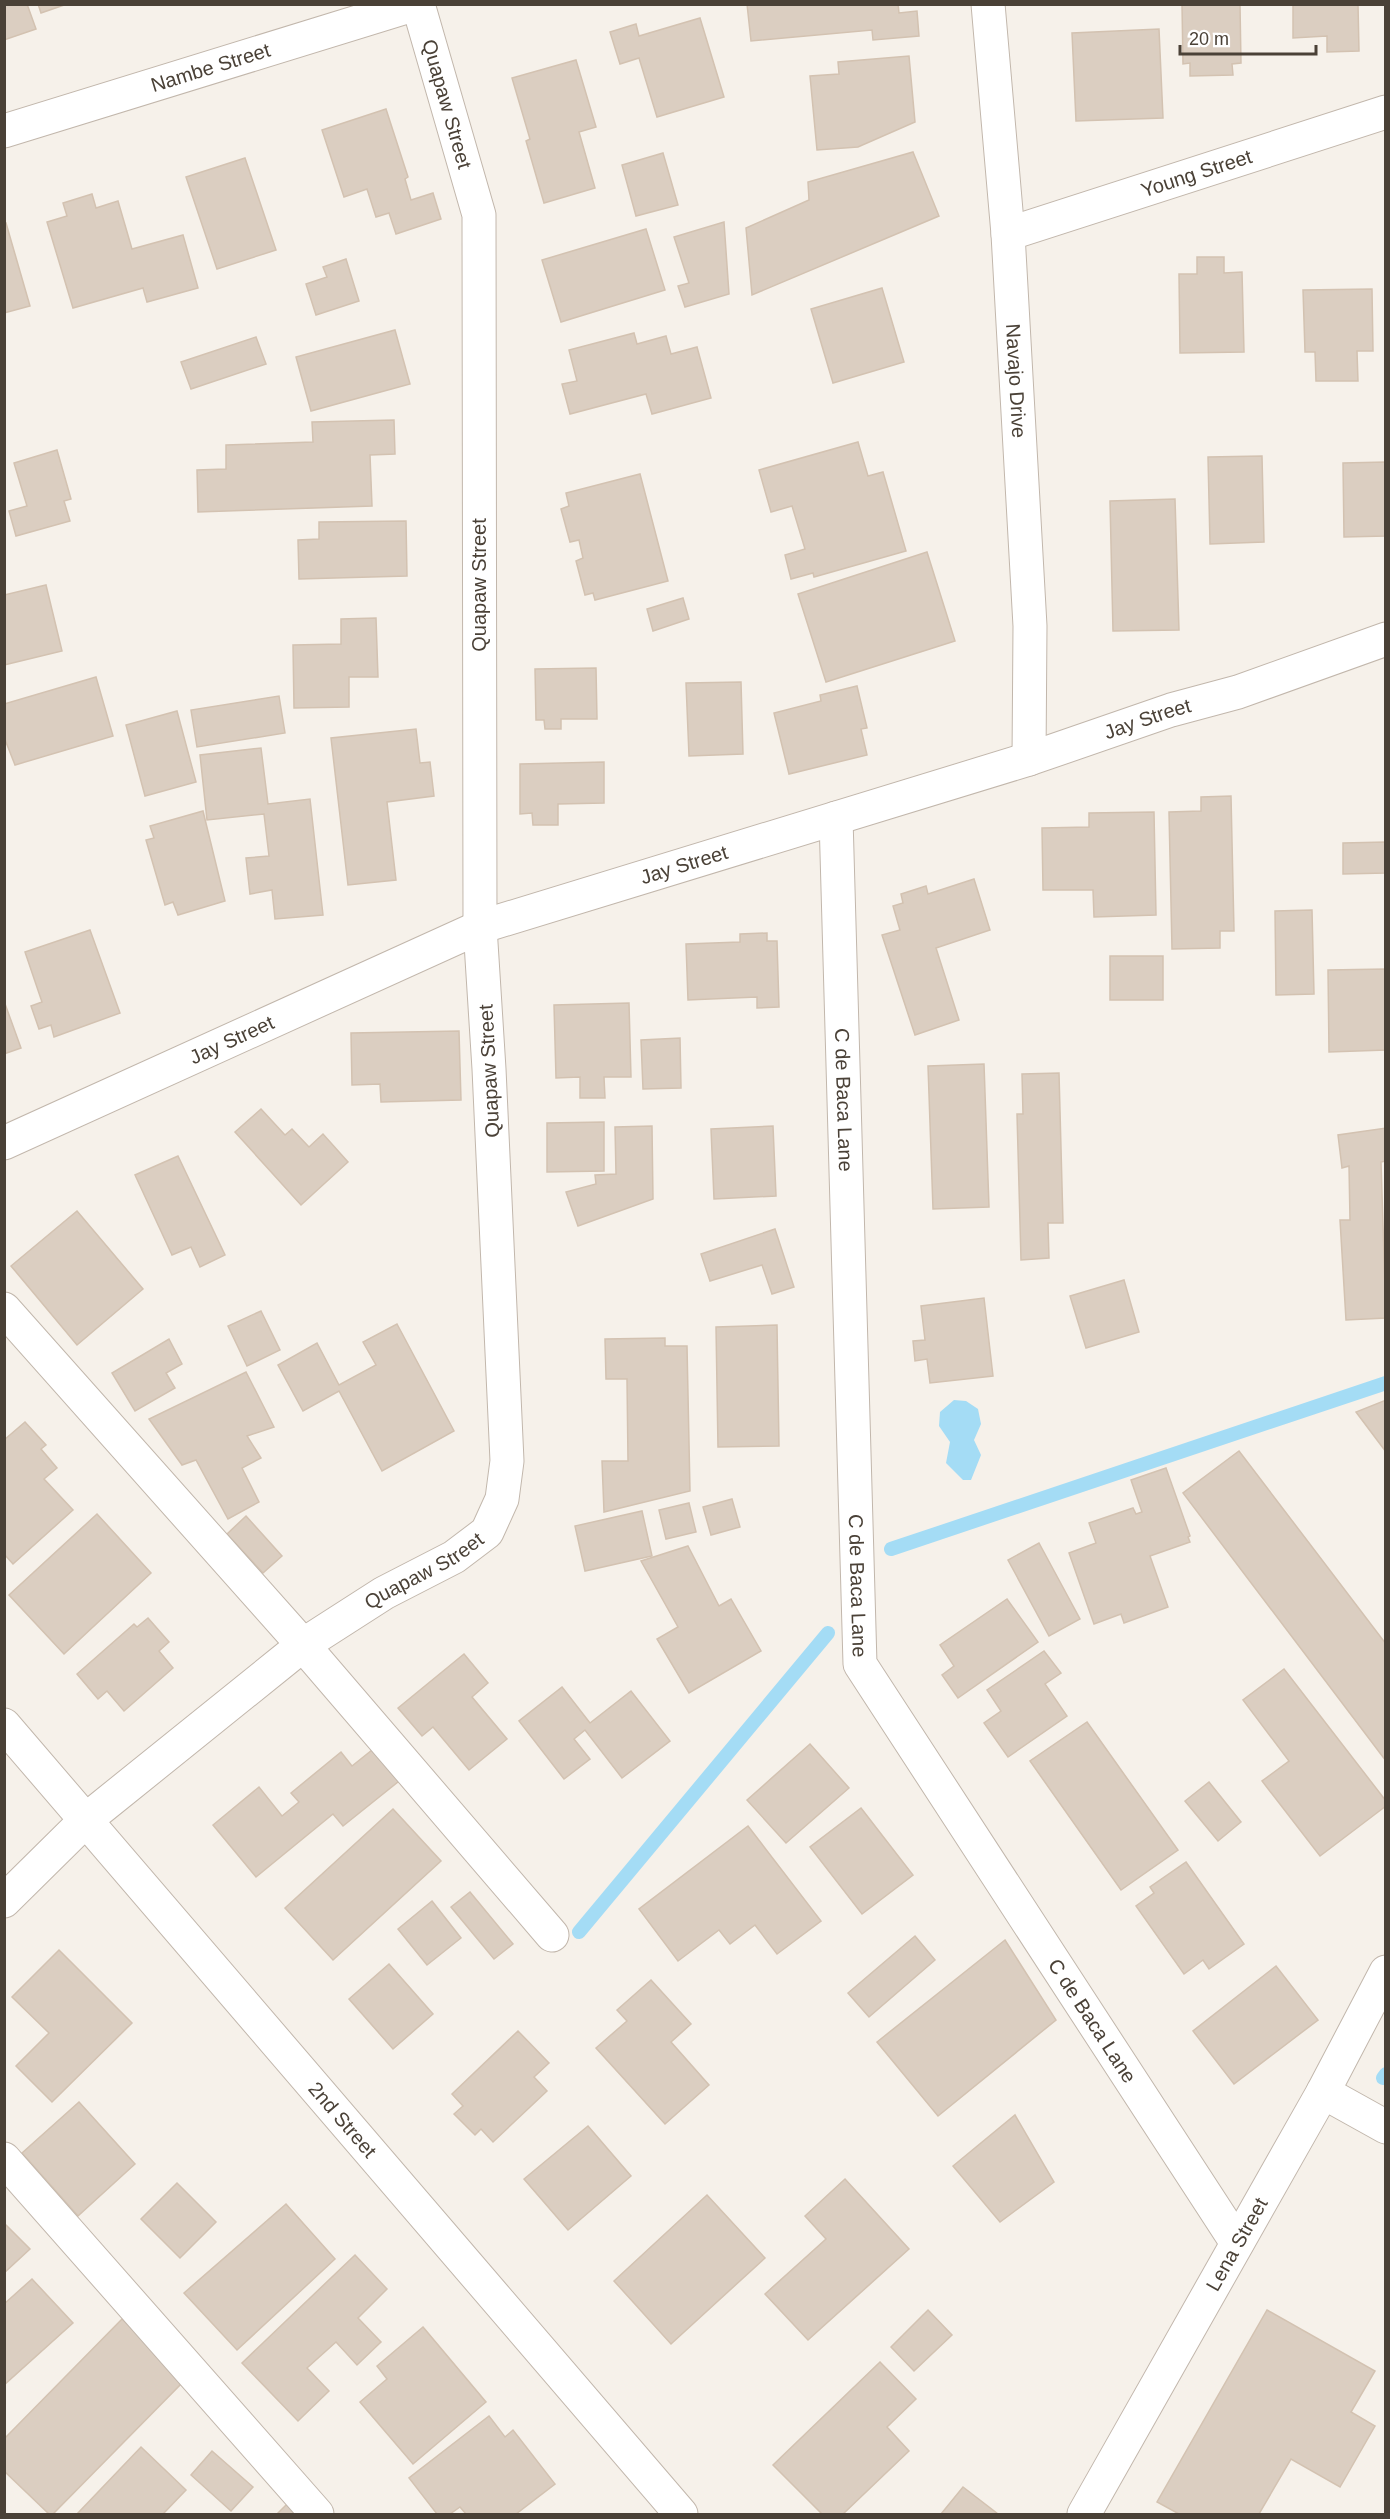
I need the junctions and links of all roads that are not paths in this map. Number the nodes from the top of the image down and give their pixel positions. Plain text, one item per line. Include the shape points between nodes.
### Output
1 (417, 4) edge
2 (988, 4) edge
3 (1386, 112) edge
4 (4, 131) edge
5 (1008, 234) junction
6 (1386, 639) edge
7 (1029, 759) junction
8 (836, 818) junction
9 (480, 927) junction
10 (4, 1143) edge
11 (4, 1309) edge
12 (303, 1645) junction
13 (4, 1725) edge
14 (87, 1819) junction
15 (4, 1901) edge
16 (552, 1935) dead end
17 (1386, 1971) edge
18 (1323, 2092) junction
19 (1386, 2127) edge
20 (4, 2159) edge
21 (1237, 2243) junction
22 (317, 2514) edge
23 (681, 2514) edge
24 (1084, 2514) edge

1 - 4 street, Nambe Street
1 - 9 street, Quapaw Street via 479,215
2 - 5 street, Navajo Drive
3 - 5 street, Young Street
5 - 7 street, Navajo Drive via 1030,626
6 - 7 street, Jay Street via 1238,692 1171,710
7 - 8 street, Jay Street
8 - 9 street, Jay Street
8 - 21 street, C de Baca Lane via 860,1664
9 - 10 street, Jay Street
9 - 12 street, Quapaw Street via 507,1461 502,1499 487,1532 454,1557 384,1593
11 - 12 street
12 - 14 street, Quapaw Street
12 - 16 street
13 - 14 street, 2nd Street
14 - 15 street, Quapaw Street
14 - 23 street, 2nd Street
17 - 18 street, Lena Street
18 - 19 street
18 - 21 street, Lena Street
20 - 22 street
21 - 24 street, Lena Street

